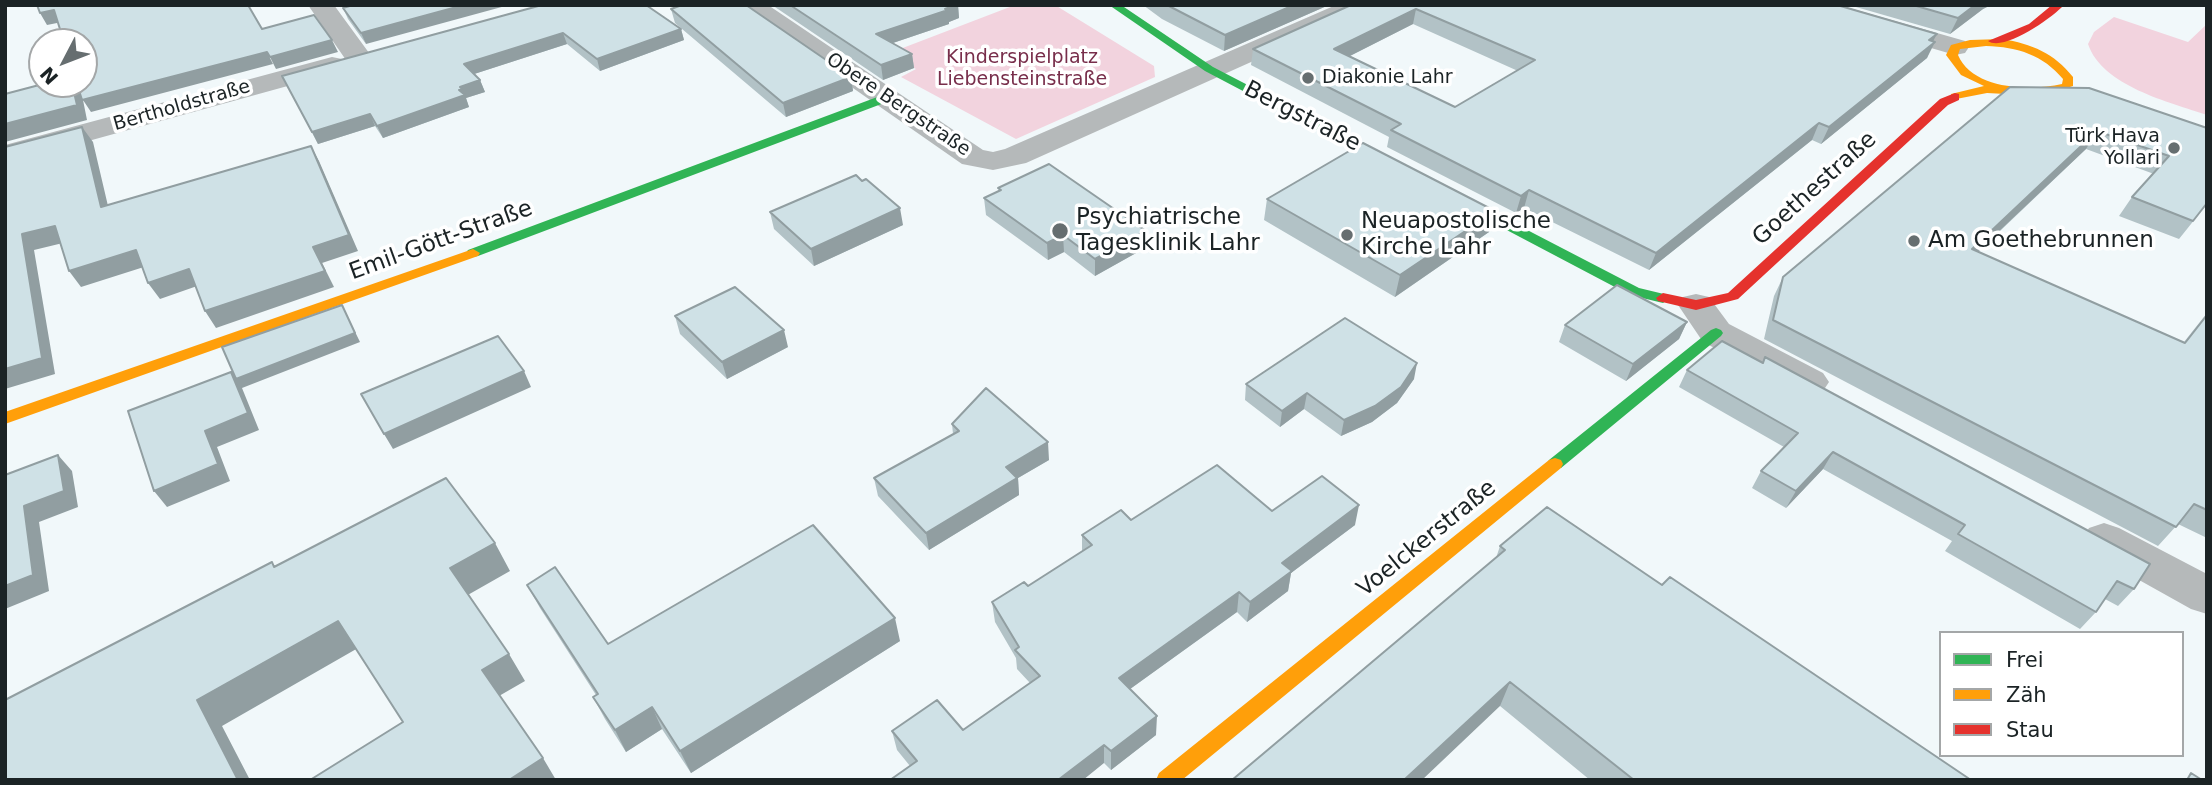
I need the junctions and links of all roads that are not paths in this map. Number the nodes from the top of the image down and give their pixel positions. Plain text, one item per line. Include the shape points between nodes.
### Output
1 (321, 5) edge
2 (750, 5) edge
3 (1115, 5) edge
4 (1358, 5) edge
5 (1810, 5) edge
6 (2059, 5) edge
7 (2033, 26) junction
8 (1993, 41) junction
9 (1955, 47) junction
10 (2041, 54) junction
11 (1209, 69) junction
12 (1966, 73) junction
13 (2001, 88) junction
14 (1959, 94) junction
15 (888, 97) junction
16 (5, 155) edge
17 (1706, 319) junction
18 (1839, 397) edge
19 (5, 418) edge
20 (2072, 523) edge
21 (2207, 596) edge
22 (1166, 780) edge

1 - 16 street, Bertholdstraße via 371,54
2 - 15 street, Obere Bergstraße
3 - 11 street, Bergstraße
4 - 11 street, Obere Bergstraße
5 - 9 street
6 - 7 street, Goethestraße
7 - 8 street, Goethestraße
7 - 10 street
8 - 9 street, Goethestraße
8 - 10 street, Goethestraße
9 - 12 street via 1952,59
10 - 13 street, Goethestraße via 2066,70 2073,88 2048,93
11 - 15 street, Obere Bergstraße via 1015,156 993,161 973,157
11 - 17 street, Bergstraße via 1636,292
12 - 13 street, Goethestraße
12 - 14 street
13 - 14 street, Goethestraße
14 - 17 street, Goethestraße via 1944,102
15 - 19 street, Emil-Gött-Straße via 547,227
17 - 18 street, Bergstraße
17 - 22 street, Voelckerstraße
20 - 21 street

